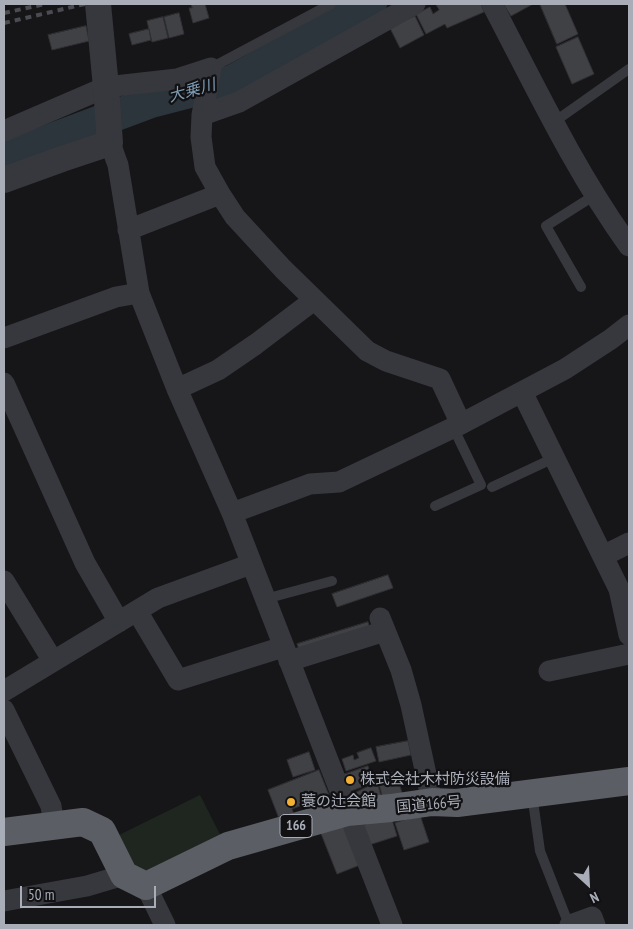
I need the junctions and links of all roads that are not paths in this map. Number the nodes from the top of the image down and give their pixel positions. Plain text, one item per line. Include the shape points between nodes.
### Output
1 (98, 4) edge
2 (331, 4) edge
3 (415, 4) edge
4 (492, 4) edge
5 (629, 69) edge
6 (210, 71) junction
7 (107, 93) junction
8 (203, 113) junction
9 (554, 122) junction
10 (4, 131) edge
11 (110, 139) junction
12 (4, 180) edge
13 (220, 194) junction
14 (596, 195) junction
15 (128, 230) junction
16 (629, 246) edge
17 (581, 287) dead end
18 (139, 293) junction
19 (314, 300) junction
20 (629, 325) edge
21 (4, 338) edge
22 (4, 383) edge
23 (177, 389) junction
24 (522, 392) junction
25 (457, 425) junction
26 (554, 458) junction
27 (492, 487) dead end
28 (435, 506) dead end
29 (232, 513) junction
30 (629, 543) edge
31 (603, 556) junction
32 (251, 564) junction
33 (4, 581) edge
34 (332, 581) dead end
35 (265, 599) junction
36 (137, 611) junction
37 (119, 622) junction
38 (629, 635) edge
39 (286, 654) junction
40 (629, 654) edge
41 (53, 662) junction
42 (549, 671) dead end
43 (4, 691) edge
44 (4, 710) edge
45 (629, 781) edge
46 (532, 792) junction
47 (432, 802) junction
48 (347, 812) junction
49 (54, 826) junction
50 (4, 832) edge
51 (135, 880) junction
52 (4, 901) edge
53 (165, 925) edge
54 (392, 925) edge
55 (569, 925) edge
56 (595, 925) edge

1 - 7 street
2 - 6 lane
3 - 8 street via 239,102
4 - 9 street
5 - 9 lane
6 - 7 street
6 - 8 street
7 - 10 street
7 - 11 street
8 - 13 street via 201,137 205,166
9 - 14 street
11 - 12 street
11 - 15 street via 118,165
13 - 15 street
13 - 19 street via 235,217
14 - 16 street
14 - 17 lane via 546,226
15 - 18 street
18 - 21 street via 116,297
18 - 23 street
19 - 23 street via 218,370
19 - 25 street via 368,351 440,379
20 - 24 street via 565,369
22 - 37 street via 85,563
23 - 29 street
24 - 25 street
24 - 26 street
25 - 28 lane via 481,485
25 - 29 street via 339,482 310,484
26 - 27 lane
26 - 31 street
29 - 32 street
30 - 31 street
31 - 38 street via 620,589
32 - 35 street
32 - 36 street via 158,598
33 - 41 street
34 - 35 lane
35 - 39 street
36 - 37 street
36 - 39 street via 178,680
37 - 41 street
39 - 47 street via 383,625 412,705
39 - 48 street
40 - 42 street
41 - 43 street
44 - 49 street via 51,806
45 - 46 highway, 国道166号 / 166
46 - 47 highway, 国道166号 / 166 via 457,803
46 - 55 lane via 540,851
47 - 48 highway, 国道166号 / 166
48 - 51 highway, 国道166号 / 166 via 228,846
48 - 54 street
49 - 50 highway
49 - 51 highway via 83,822 102,831
51 - 52 street
51 - 53 street
55 - 56 street via 592,917

